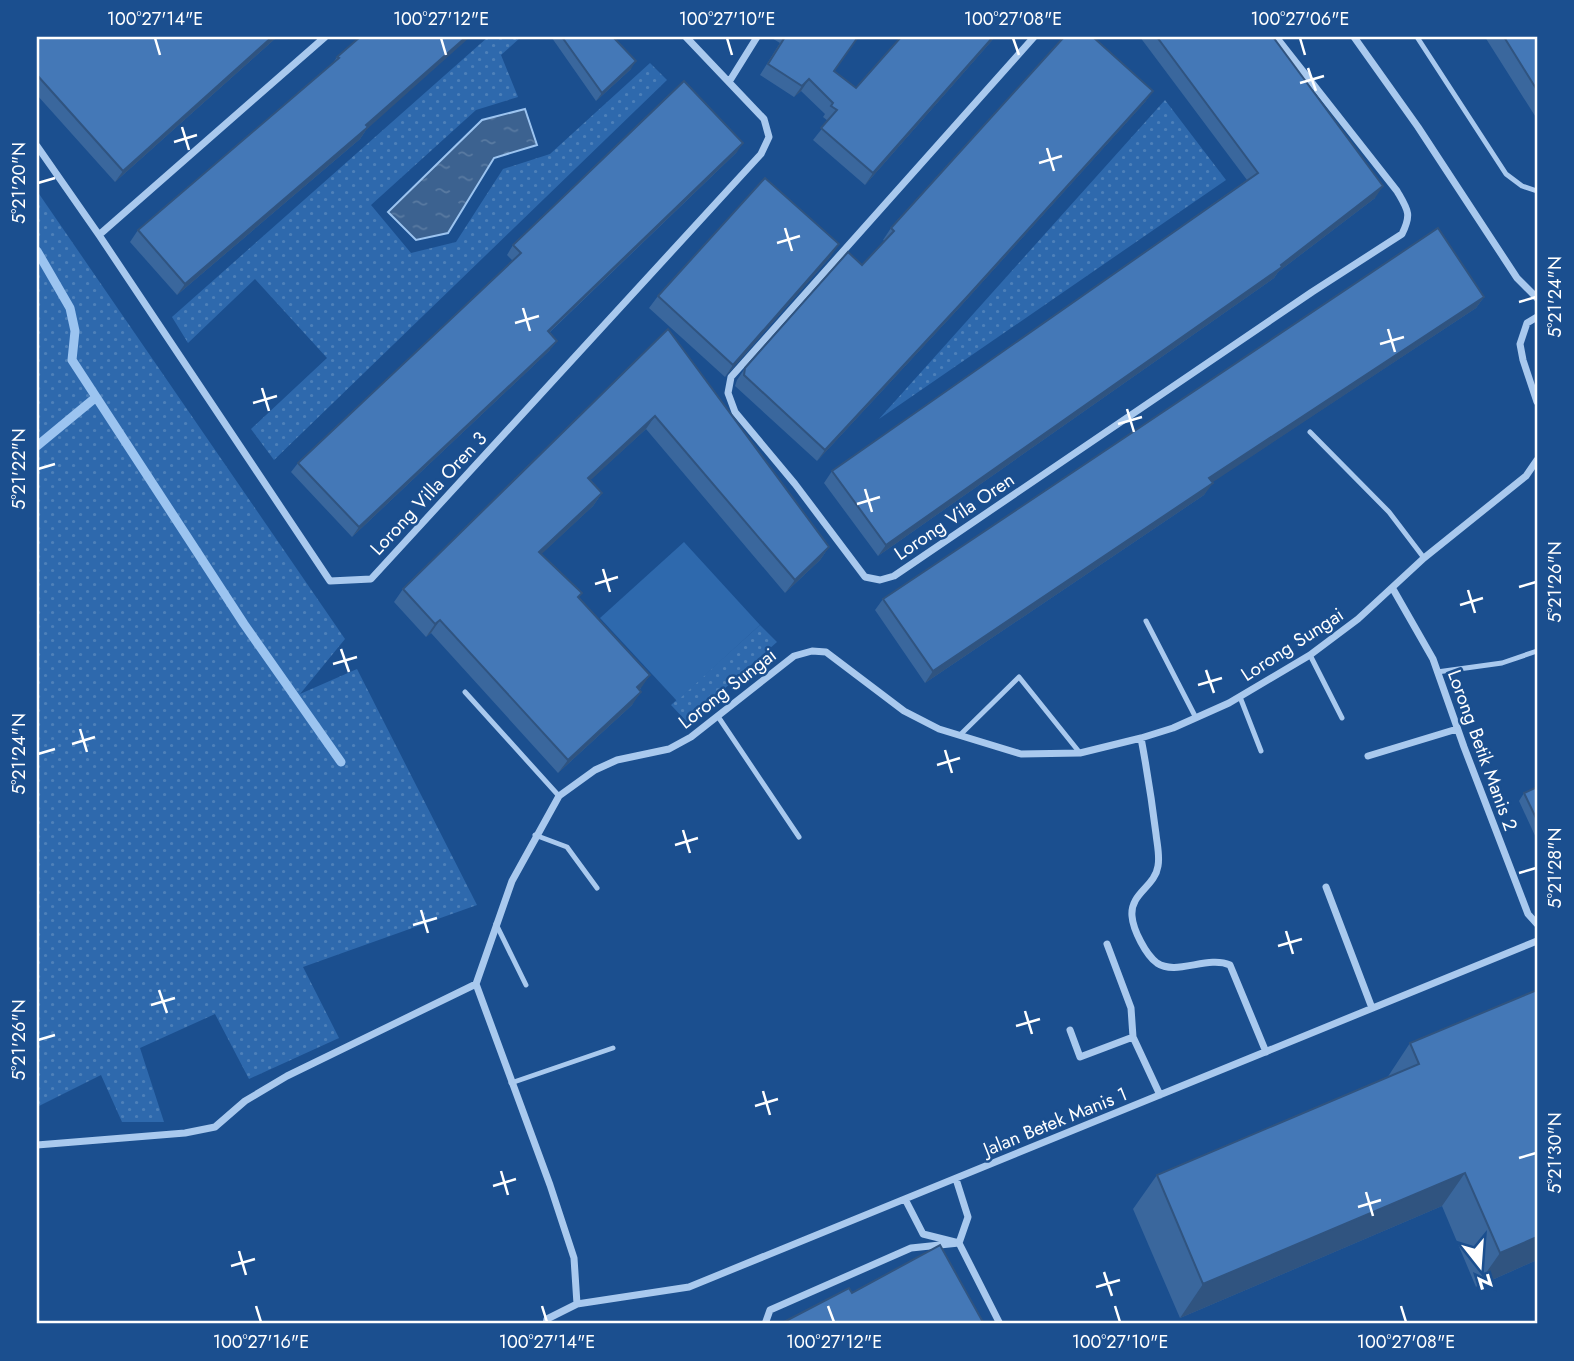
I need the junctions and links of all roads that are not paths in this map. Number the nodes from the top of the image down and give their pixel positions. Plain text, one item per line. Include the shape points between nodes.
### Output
1 (325, 37) edge
2 (686, 37) edge
3 (757, 37) edge
4 (1034, 37) edge
5 (1276, 37) edge
6 (1354, 37) edge
7 (1417, 37) edge
8 (729, 82) junction
9 (37, 146) edge
10 (1537, 191) edge
11 (99, 235) junction
12 (1537, 298) edge
13 (1537, 317) edge
14 (1537, 402) edge
15 (1310, 432) edge
16 (1537, 460) edge
17 (1424, 558) junction
18 (1393, 589) junction
19 (1146, 621) dead end
20 (1537, 651) edge
21 (1310, 655) junction
22 (1437, 672) junction
23 (465, 692) dead end
24 (1240, 697) junction
25 (719, 718) junction
26 (1196, 718) junction
27 (1342, 718) dead end
28 (1457, 729) junction
29 (960, 735) junction
30 (1142, 738) junction
31 (1261, 751) dead end
32 (1080, 753) junction
33 (1368, 756) dead end
34 (559, 796) junction
35 (535, 835) junction
36 (799, 837) dead end
37 (1326, 887) dead end
38 (597, 888) dead end
39 (496, 924) junction
40 (1537, 924) edge
41 (1537, 941) edge
42 (1107, 944) dead end
43 (476, 984) junction
44 (526, 985) dead end
45 (1372, 1008) junction
46 (1070, 1030) dead end
47 (1133, 1037) junction
48 (613, 1048) dead end
49 (1266, 1052) junction
50 (511, 1083) junction
51 (1160, 1095) junction
52 (37, 1145) edge
53 (956, 1179) junction
54 (905, 1199) junction
55 (959, 1243) junction
56 (577, 1304) junction
57 (546, 1324) edge
58 (765, 1324) edge
59 (1000, 1324) edge

1 - 11 street
2 - 8 street, Lorong Villa Oren 3
3 - 8 street
4 - 5 street, Lorong Vila Oren via 731,377 728,393 735,412 865,577 880,580 894,576 1402,234 1408,209 1397,191
6 - 12 street via 1517,278
7 - 10 lane via 1506,174
8 - 11 street, Lorong Villa Oren 3 via 764,119 769,137 761,154 371,579 330,582
9 - 11 street, Lorong Villa Oren 3
13 - 14 street via 1527,323 1520,344
15 - 17 lane via 1390,512
16 - 17 street, Lorong Sungai via 1526,476
17 - 18 street, Lorong Sungai
18 - 21 street, Lorong Sungai
18 - 22 street, Lorong Betik Manis 2
19 - 26 lane
20 - 22 lane via 1502,663
21 - 24 street, Lorong Sungai
21 - 27 lane
22 - 28 street, Lorong Betik Manis 2
23 - 34 lane
24 - 26 street, Lorong Sungai
24 - 31 lane
25 - 29 street, Lorong Sungai via 794,656 812,651 825,652 904,711
25 - 34 street, Lorong Sungai via 669,749 617,760 595,770
25 - 36 lane
26 - 30 street, Lorong Sungai
28 - 33 street
28 - 40 street, Lorong Betik Manis 2 via 1528,914
29 - 32 street, Lorong Sungai via 1021,754
29 - 32 lane via 1018,677
30 - 32 street, Lorong Sungai
30 - 49 street via 1159,865 1155,878 1134,902 1133,923 1147,952 1167,968 1222,961 1230,965
34 - 35 street, Lorong Sungai
35 - 38 lane via 567,847
35 - 39 street, Lorong Sungai
37 - 45 street
39 - 43 street, Lorong Sungai
39 - 44 lane
41 - 45 street, Jalan Betek Manis 1
42 - 47 street via 1131,1009
43 - 50 street
43 - 52 street via 287,1076 245,1101 215,1127
45 - 49 street, Jalan Betek Manis 1
46 - 47 street via 1080,1057
47 - 51 street
48 - 50 lane
49 - 51 street, Jalan Betek Manis 1
50 - 56 street via 574,1258
51 - 53 street, Jalan Betek Manis 1
53 - 54 street, Jalan Betek Manis 1
53 - 55 street via 968,1217
54 - 55 street via 923,1234
54 - 56 street, Jalan Betek Manis 1 via 689,1287
55 - 58 street via 911,1248 770,1310
55 - 59 street
56 - 57 street

